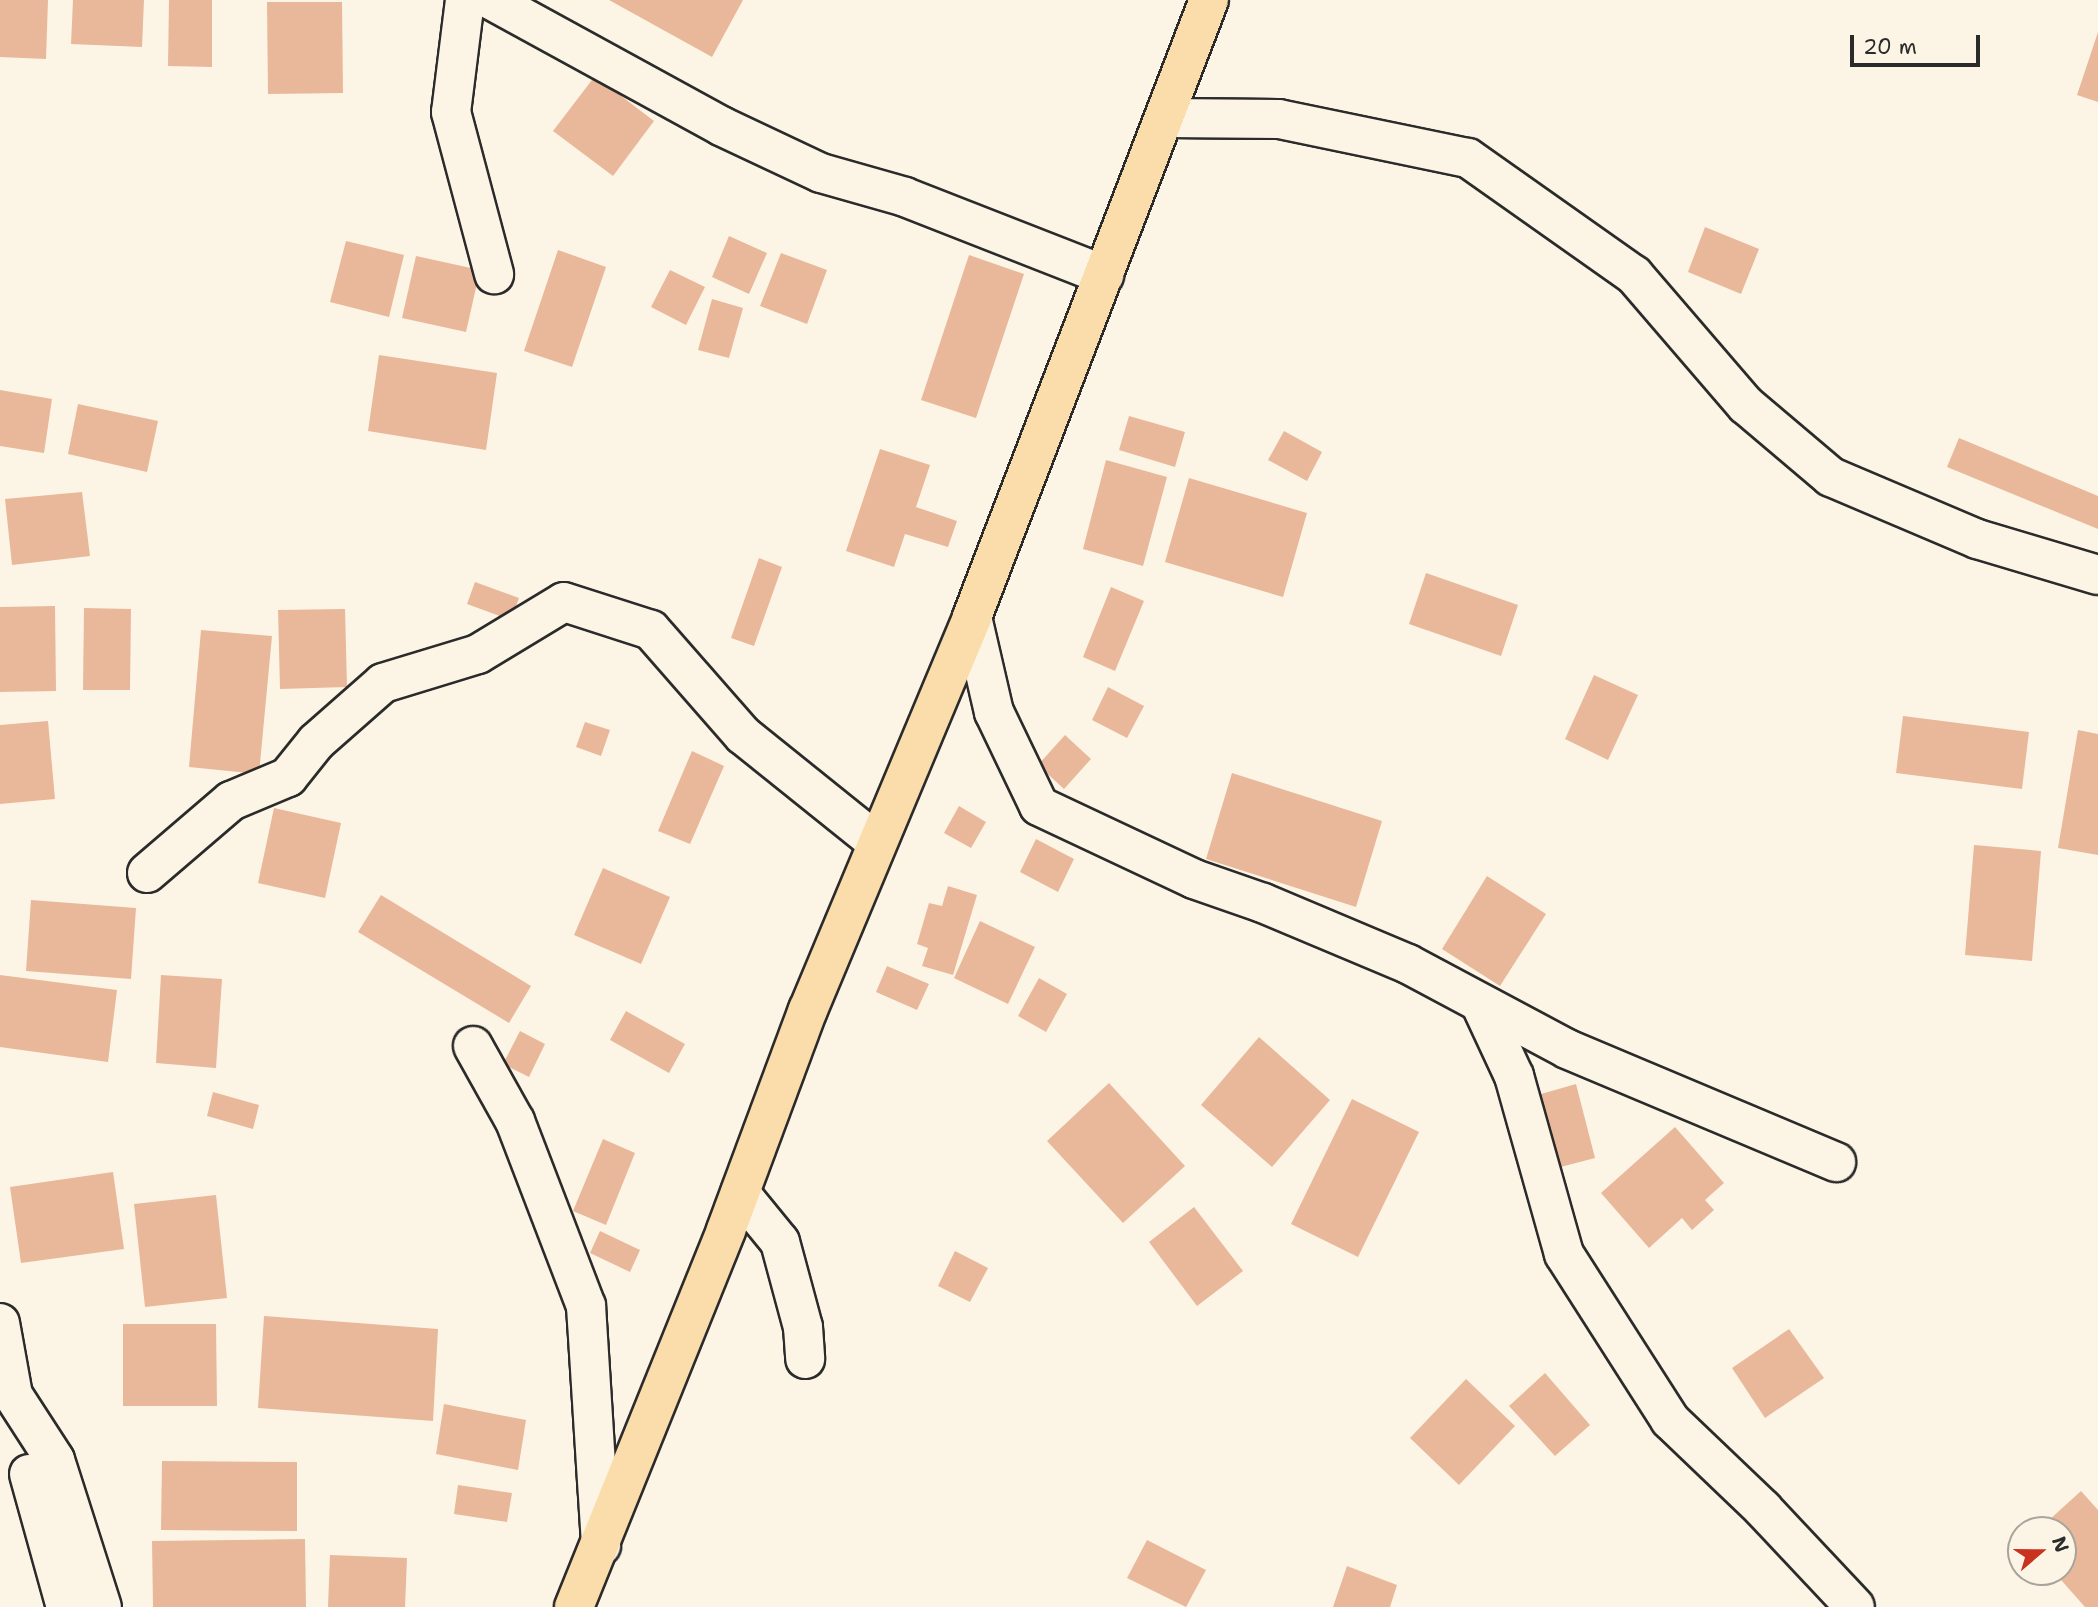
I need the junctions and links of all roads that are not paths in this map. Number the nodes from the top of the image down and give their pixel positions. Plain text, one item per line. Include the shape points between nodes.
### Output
1 (465, 0) edge
2 (491, 0) edge
3 (1209, 0) edge
4 (1166, 118) junction
5 (494, 274) dead end
6 (1104, 275) junction
7 (2098, 575) edge
8 (972, 617) junction
9 (876, 842) junction
10 (147, 873) dead end
11 (1480, 1003) junction
12 (473, 1046) dead end
13 (1836, 1162) dead end
14 (740, 1193) junction
15 (0, 1323) edge
16 (805, 1359) dead end
17 (6, 1394) edge
18 (29, 1474) dead end
19 (601, 1546) junction
20 (66, 1607) edge
21 (102, 1607) edge
22 (574, 1607) edge
23 (1855, 1607) edge

1 - 5 street via 451,112
2 - 6 street via 721,126 821,173 905,197
3 - 4 main road
4 - 6 main road
4 - 7 street via 1279,119 1468,158 1634,275 1746,405 1831,477 1977,539
6 - 8 main road
8 - 9 main road
8 - 11 street via 994,712 1039,806 1194,879 1408,964
9 - 10 street via 743,735 651,630 564,602 478,654 383,683 316,742 288,777 231,801
9 - 14 main road
11 - 13 street via 1567,1049
11 - 23 street via 1514,1076 1564,1254 1670,1420 1763,1509
12 - 19 street via 515,1121 586,1306
14 - 16 street via 780,1241 803,1327
14 - 19 main road
15 - 17 street
17 - 21 street via 55,1460
18 - 20 street
19 - 22 main road

